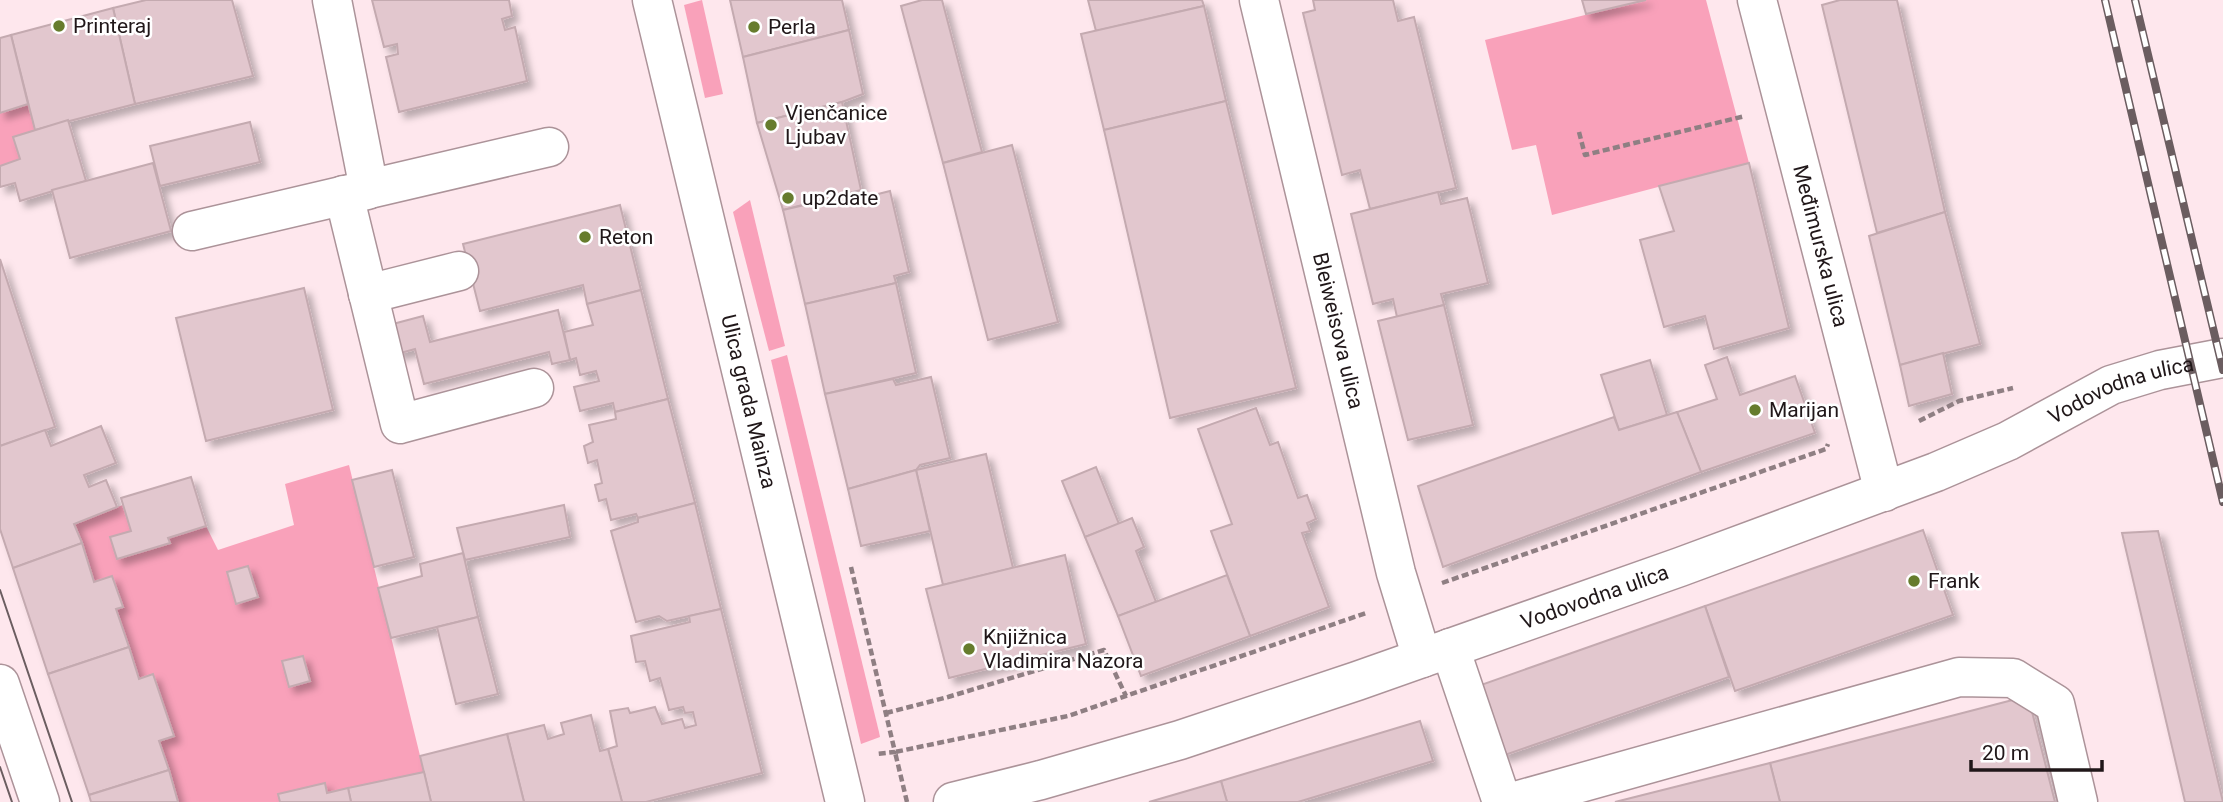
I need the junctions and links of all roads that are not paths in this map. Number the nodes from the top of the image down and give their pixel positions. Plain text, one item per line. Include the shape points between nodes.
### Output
1 (332, 0) edge
2 (652, 0) edge
3 (1259, 0) edge
4 (1757, 0) edge
5 (549, 146) dead end
6 (356, 192) junction
7 (192, 231) dead end
8 (459, 271) dead end
9 (368, 294) junction
10 (2223, 358) edge
11 (534, 388) dead end
12 (1884, 492) junction
13 (1436, 653) junction
14 (0, 684) edge
15 (40, 802) edge
16 (845, 802) edge
17 (953, 802) edge
18 (1502, 802) edge
19 (1512, 802) edge
20 (2078, 802) edge

1 - 6 street
2 - 16 street, Ulica grada Mainza
3 - 13 street, Bleiweisova ulica via 1396,573
4 - 12 street, Međimurska ulica
5 - 6 street
6 - 7 street
6 - 9 street
8 - 9 street
9 - 11 street via 400,424
10 - 12 street, Vodovodna ulica via 2111,384 2008,441
12 - 13 street, Vodovodna ulica
13 - 17 street, Vodovodna ulica via 1180,740
13 - 18 street, Bleiweisova ulica
14 - 15 street
19 - 20 street via 1959,677 2013,677 2055,704

